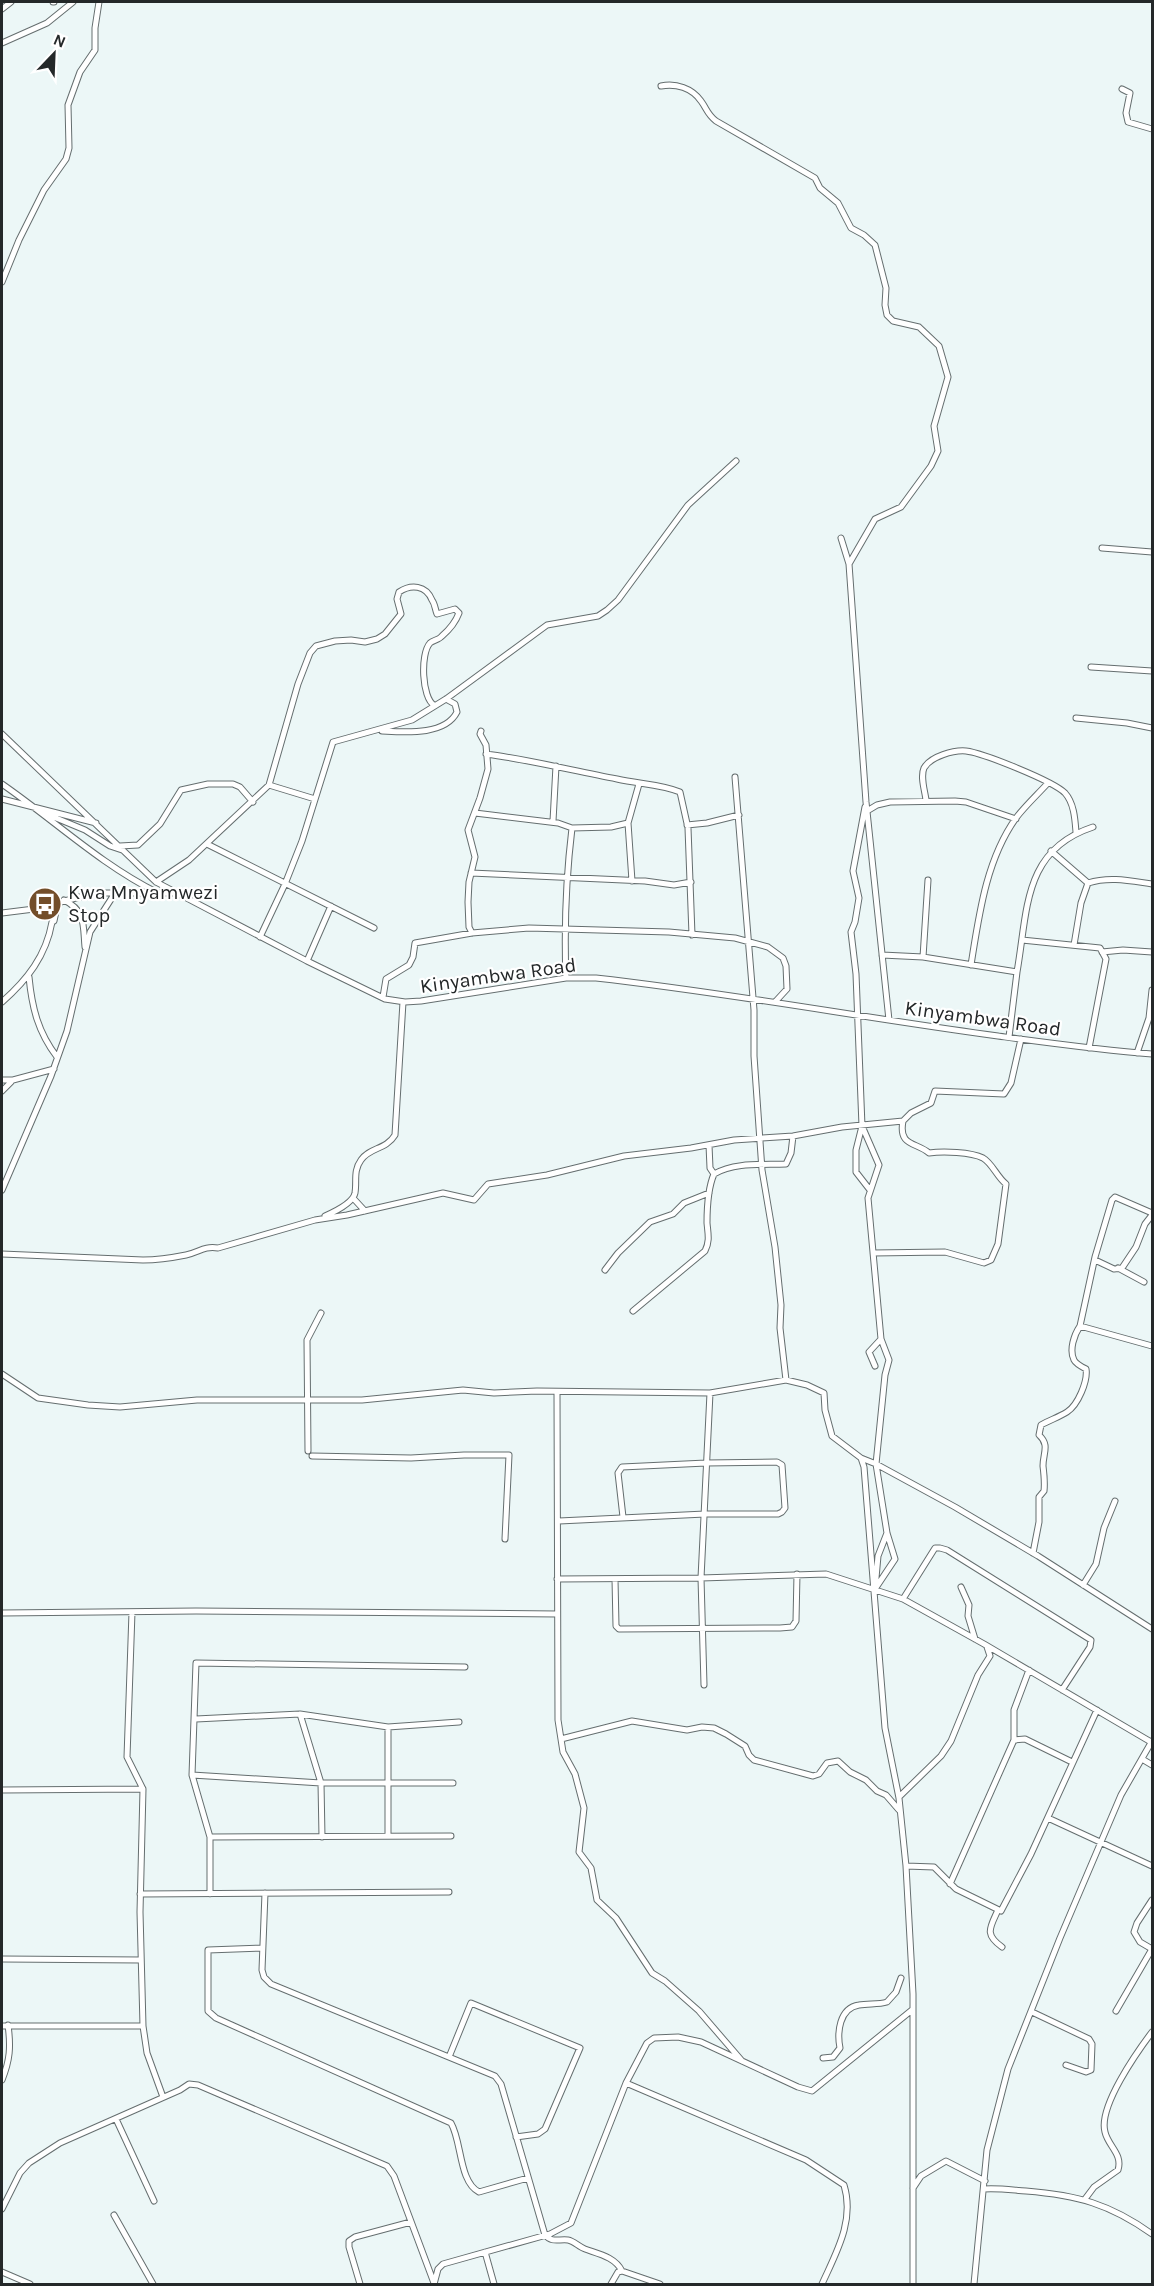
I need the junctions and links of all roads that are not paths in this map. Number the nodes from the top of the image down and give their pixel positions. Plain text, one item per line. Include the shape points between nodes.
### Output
1 (10, 2) edge
2 (74, 2) edge
3 (99, 2) edge
4 (2, 9) edge
5 (2, 43) edge
6 (661, 86) dead end
7 (1122, 89) dead end
8 (1152, 129) edge
9 (2, 282) edge
10 (736, 461) dead end
11 (841, 538) dead end
12 (1102, 548) dead end
13 (1152, 552) edge
14 (849, 564) junction
15 (1091, 667) dead end
16 (1152, 671) edge
17 (446, 699) junction
18 (434, 705) junction
19 (1076, 718) dead end
20 (1152, 728) edge
21 (377, 730) junction
22 (481, 731) dead end
23 (2, 734) edge
24 (486, 754) junction
25 (556, 766) junction
26 (735, 777) dead end
27 (1048, 783) junction
28 (2, 784) edge
29 (639, 784) junction
30 (269, 785) junction
31 (2, 799) edge
32 (315, 799) junction
33 (926, 800) junction
34 (253, 802) junction
35 (866, 802) junction
36 (34, 808) junction
37 (867, 811) junction
38 (475, 813) junction
39 (739, 815) junction
40 (1016, 819) junction
41 (553, 821) dead end
42 (96, 823) junction
43 (628, 823) junction
44 (687, 825) junction
45 (1094, 826) dead end
46 (572, 828) junction
47 (1076, 832) junction
48 (207, 844) junction
49 (122, 848) junction
50 (1051, 851) junction
51 (471, 873) junction
52 (566, 877) junction
53 (928, 880) dead end
54 (632, 881) junction
55 (156, 882) junction
56 (691, 882) junction
57 (1088, 883) junction
58 (285, 884) junction
59 (1152, 884) edge
60 (115, 892) junction
61 (158, 893) junction
62 (175, 893) junction
63 (61, 901) junction
64 (331, 906) junction
65 (2, 913) edge
66 (374, 928) dead end
67 (564, 930) junction
68 (472, 933) junction
69 (692, 935) junction
70 (260, 937) junction
71 (1022, 940) junction
72 (748, 941) junction
73 (1074, 945) junction
74 (85, 948) junction
75 (1102, 952) junction
76 (1152, 952) edge
77 (882, 955) junction
78 (923, 957) junction
79 (307, 962) junction
80 (971, 964) junction
81 (1017, 972) junction
82 (29, 977) junction
83 (566, 978) junction
84 (1152, 990) edge
85 (382, 997) junction
86 (752, 999) junction
87 (2, 1002) edge
88 (403, 1002) junction
89 (775, 1002) junction
90 (857, 1015) junction
91 (889, 1020) junction
92 (1009, 1037) junction
93 (1021, 1039) junction
94 (1089, 1048) junction
95 (1137, 1053) junction
96 (1152, 1054) edge
97 (57, 1057) junction
98 (54, 1069) junction
99 (2, 1080) edge
100 (13, 1080) junction
101 (2, 1091) edge
102 (903, 1121) junction
103 (862, 1126) junction
104 (793, 1136) junction
105 (759, 1137) junction
106 (709, 1145) junction
107 (762, 1165) junction
108 (714, 1174) junction
109 (2, 1190) edge
110 (870, 1190) junction
111 (709, 1193) junction
112 (353, 1198) junction
113 (365, 1211) junction
114 (1152, 1214) edge
115 (320, 1219) junction
116 (873, 1253) junction
117 (2, 1254) edge
118 (1095, 1260) junction
119 (1118, 1268) junction
120 (605, 1270) dead end
121 (1144, 1282) dead end
122 (633, 1311) dead end
123 (321, 1313) dead end
124 (1080, 1326) junction
125 (881, 1339) junction
126 (1152, 1346) edge
127 (875, 1366) dead end
128 (2, 1374) edge
129 (786, 1380) junction
130 (557, 1392) junction
131 (710, 1393) junction
132 (307, 1400) junction
133 (861, 1458) junction
134 (706, 1463) junction
135 (876, 1464) junction
136 (1115, 1501) dead end
137 (705, 1514) junction
138 (623, 1517) junction
139 (559, 1521) junction
140 (887, 1533) junction
141 (505, 1539) dead end
142 (1033, 1553) junction
143 (797, 1575) junction
144 (701, 1578) junction
145 (557, 1579) junction
146 (615, 1579) junction
147 (1083, 1584) junction
148 (961, 1587) dead end
149 (875, 1589) junction
150 (903, 1599) junction
151 (132, 1612) junction
152 (2, 1613) edge
153 (557, 1614) junction
154 (703, 1629) junction
155 (1152, 1629) edge
156 (975, 1639) junction
157 (984, 1644) junction
158 (465, 1667) dead end
159 (1029, 1670) junction
160 (704, 1685) dead end
161 (1062, 1690) junction
162 (1097, 1710) junction
163 (300, 1714) junction
164 (195, 1719) junction
165 (459, 1722) dead end
166 (388, 1726) junction
167 (561, 1739) junction
168 (1014, 1740) junction
169 (1152, 1741) edge
170 (1142, 1759) junction
171 (1072, 1762) junction
172 (1152, 1765) edge
173 (192, 1775) junction
174 (321, 1783) junction
175 (388, 1783) junction
176 (453, 1783) dead end
177 (2, 1790) edge
178 (143, 1790) junction
179 (899, 1797) junction
180 (900, 1811) junction
181 (1048, 1818) junction
182 (388, 1836) junction
183 (451, 1836) dead end
184 (210, 1837) junction
185 (322, 1837) junction
186 (1101, 1842) junction
187 (906, 1866) junction
188 (1152, 1866) edge
189 (950, 1884) junction
190 (448, 1892) dead end
191 (265, 1893) junction
192 (141, 1894) junction
193 (210, 1894) junction
194 (1152, 1900) edge
195 (998, 1910) junction
196 (1002, 1947) dead end
197 (262, 1948) junction
198 (1152, 1949) edge
199 (2, 1959) edge
200 (141, 1960) junction
201 (901, 1978) dead end
202 (912, 2010) junction
203 (1032, 2012) junction
204 (1116, 2012) dead end
205 (5, 2026) edge
206 (143, 2026) junction
207 (1152, 2032) edge
208 (449, 2057) junction
209 (823, 2058) dead end
210 (742, 2061) junction
211 (1066, 2065) dead end
212 (2, 2080) edge
213 (626, 2083) junction
214 (163, 2097) junction
215 (116, 2119) junction
216 (516, 2137) junction
217 (528, 2178) junction
218 (985, 2181) junction
219 (912, 2189) junction
220 (984, 2189) junction
221 (1085, 2199) junction
222 (154, 2201) dead end
223 (2, 2209) edge
224 (114, 2215) dead end
225 (411, 2222) junction
226 (1152, 2234) edge
227 (545, 2235) junction
228 (485, 2252) junction
229 (622, 2271) junction
230 (2, 2272) edge
231 (30, 2284) edge
232 (153, 2284) edge
233 (360, 2284) edge
234 (434, 2284) edge
235 (494, 2284) edge
236 (611, 2284) edge
237 (660, 2284) edge
238 (822, 2284) edge
239 (914, 2284) edge
240 (974, 2284) edge

1 - 4 street
2 - 5 street via 48,23
3 - 9 street via 94,50 76,80 68,105 66,159 44,190
6 - 14 street via 673,83 686,88 701,100 706,114 814,178 838,203 851,228 875,245 886,288 887,315 893,321 919,327 939,346 948,377 934,426 938,451 901,507 875,519
7 - 8 street via 1130,93 1128,122
10 - 17 street via 688,505 608,610 584,620 547,625
11 - 14 street
12 - 13 street
14 - 35 street
15 - 16 street
17 - 18 street
17 - 21 street via 455,704 457,712 442,725 418,733
18 - 21 street via 412,720
18 - 30 street via 425,692 423,658 429,644 444,635 459,613 454,609 437,614 432,598 414,586 399,592 401,614 381,637 322,643 310,653
19 - 20 street
21 - 32 street via 333,742
22 - 24 street
23 - 42 street, Kinyambwa Road
24 - 25 street
24 - 38 street via 488,769
25 - 29 street
25 - 41 street
26 - 39 street
27 - 33 street via 967,751 951,752 924,768
27 - 40 street
27 - 47 street via 1069,799
28 - 36 street
29 - 43 street
29 - 44 street via 667,786 680,792
30 - 32 street
30 - 34 street
31 - 36 street
32 - 58 street
33 - 37 street via 890,802
33 - 40 street via 966,802
34 - 48 street
34 - 49 street via 233,784 187,788 138,845
35 - 37 street
35 - 90 street via 853,871 859,898 851,932
36 - 42 street
36 - 49 street via 85,830 110,846
36 - 61 street via 133,881
37 - 77 street
38 - 46 street
38 - 51 street via 468,830 475,857
39 - 44 street
39 - 72 street
40 - 80 street via 992,865
42 - 49 street, Kinyambwa Road
43 - 46 street
43 - 54 street
44 - 56 street
45 - 47 street
46 - 52 street
47 - 50 street
48 - 55 street
48 - 58 street
49 - 55 street, Kinyambwa Road
50 - 57 street
50 - 71 street via 1036,873
51 - 52 street
51 - 68 street via 468,902
52 - 54 street
52 - 67 street
53 - 78 street
54 - 56 street via 674,885
55 - 62 street, Kinyambwa Road
56 - 69 street
57 - 59 street via 1114,879
57 - 73 street
58 - 64 street
58 - 70 street
60 - 61 street
60 - 63 street
60 - 74 street
61 - 62 street
62 - 70 street, Kinyambwa Road
63 - 65 street
63 - 74 street via 75,906 82,915
63 - 82 street via 42,954
64 - 66 street
64 - 79 street
67 - 68 street via 529,928
67 - 69 street
67 - 83 street
68 - 85 street via 415,943 409,965 386,980
69 - 72 street
70 - 79 street, Kinyambwa Road
71 - 73 street
71 - 81 street
72 - 86 street
72 - 89 street via 783,957 787,989
73 - 75 street via 1100,948
74 - 97 street via 71,1017
75 - 76 street
75 - 94 street via 1106,959
77 - 78 street
77 - 91 street
78 - 80 street
79 - 85 street, Kinyambwa Road
80 - 81 street
81 - 92 street
82 - 87 street
82 - 97 street via 35,1018
83 - 86 street, Kinyambwa Road via 596,978
83 - 88 street, Kinyambwa Road
84 - 95 street via 1149,1018
85 - 88 street, Kinyambwa Road
86 - 89 street, Kinyambwa Road
86 - 105 street
88 - 112 street via 395,1135 390,1144 363,1157 355,1174
89 - 90 street, Kinyambwa Road
90 - 91 street, Kinyambwa Road
90 - 103 street
91 - 92 street, Kinyambwa Road
92 - 93 street, Kinyambwa Road
93 - 94 street, Kinyambwa Road
93 - 102 street via 1011,1083 1004,1094 935,1091 931,1103
94 - 95 street, Kinyambwa Road
95 - 96 street, Kinyambwa Road
97 - 98 street
98 - 100 street
98 - 109 street
99 - 100 street
100 - 101 street
102 - 103 street
102 - 116 street via 906,1141 915,1147 929,1153 944,1150 983,1158 1006,1184 998,1244 991,1260 984,1263 945,1252
103 - 104 street
103 - 110 street via 879,1165
103 - 110 street via 856,1172
104 - 105 street
104 - 107 street via 786,1164
105 - 106 street
105 - 107 street
106 - 108 street
106 - 113 street via 624,1156 547,1175 488,1184 474,1200 443,1194
107 - 108 street via 731,1167
107 - 129 street via 776,1247
108 - 111 street
110 - 116 street
111 - 120 street via 650,1222
111 - 122 street via 709,1243 705,1251
112 - 113 street
112 - 115 street
113 - 115 street
114 - 118 street via 1115,1197
114 - 119 street via 1136,1247 1122,1268
115 - 117 street via 164,1260
116 - 125 street
118 - 119 street
118 - 124 street
119 - 121 street
123 - 132 street via 307,1340
124 - 126 street
124 - 142 street via 1073,1337 1073,1358 1086,1369 1085,1385 1070,1410 1041,1425 1038,1435 1046,1448 1044,1491 1039,1497
125 - 127 street via 869,1352
125 - 135 street via 889,1360
128 - 132 street via 38,1398 88,1405
129 - 131 street
129 - 133 street via 824,1393 832,1436
130 - 131 street
130 - 132 street via 463,1390 362,1400
130 - 139 street
131 - 134 street
132 - 141 street via 310,1454 411,1458 509,1455
133 - 135 street
133 - 149 street
134 - 137 street
134 - 137 street via 777,1462 782,1465 785,1508 772,1515
134 - 138 street via 622,1467 618,1473
135 - 140 street
135 - 142 street
136 - 147 street via 1096,1564
137 - 138 street
137 - 144 street
138 - 139 street
139 - 145 street
140 - 149 street via 878,1556
140 - 149 street via 895,1559
142 - 147 street
143 - 144 street
143 - 149 street via 826,1574
143 - 154 street via 797,1614 792,1627
144 - 146 street
144 - 154 street
145 - 146 street
145 - 153 street
146 - 154 street via 619,1629
147 - 155 street
148 - 156 street via 969,1605
149 - 150 street
149 - 179 street via 885,1728
150 - 156 street
150 - 161 street via 936,1548 947,1550 1091,1640
151 - 152 street
151 - 153 street
151 - 178 street via 127,1757
153 - 167 street
154 - 160 street
156 - 157 street
157 - 159 street
157 - 179 street via 990,1656 951,1741 938,1761
158 - 164 street via 196,1663
159 - 161 street
159 - 168 street via 1014,1710
161 - 162 street
162 - 169 street
162 - 171 street
163 - 164 street
163 - 166 street
163 - 174 street
164 - 173 street
165 - 166 street
166 - 175 street
167 - 180 street via 632,1721 687,1731 714,1728 745,1746 754,1760 813,1776 826,1763 838,1761 886,1795
167 - 210 street via 584,1808 579,1852 591,1868 597,1900 616,1917 652,1973 699,2011
168 - 171 street via 1025,1740
168 - 189 street
169 - 170 street
170 - 172 street
170 - 186 street
171 - 181 street
173 - 174 street
173 - 184 street
174 - 175 street
174 - 185 street
175 - 176 street
175 - 182 street
177 - 178 street
178 - 192 street
179 - 180 street
180 - 187 street
181 - 186 street
181 - 195 street via 1002,1911
182 - 183 street
182 - 185 street
184 - 185 street
184 - 193 street
186 - 188 street
186 - 203 street
187 - 189 street via 932,1866
187 - 202 street
189 - 195 street
190 - 191 street
191 - 193 street
191 - 197 street
192 - 193 street
192 - 200 street
194 - 198 street via 1134,1932 1140,1942
195 - 196 street via 989,1931
197 - 208 street via 262,1970 271,1984
197 - 217 street via 208,1950 208,2011 216,2018 451,2123 468,2181 479,2192
198 - 204 street
199 - 200 street
200 - 206 street
201 - 209 street via 887,2002 858,2005 844,2015 839,2025 840,2048 833,2057
202 - 210 street via 812,2091
202 - 219 street
203 - 211 street via 1089,2039 1091,2070
203 - 218 street via 999,2096 987,2150
205 - 206 street
205 - 212 street via 11,2047
206 - 214 street via 147,2053
207 - 221 street via 1116,2089 1105,2115 1104,2129 1119,2159 1118,2170 1094,2187
208 - 216 street via 498,2079
208 - 216 street via 471,2003 580,2048 544,2129 538,2134
210 - 213 street via 701,2042 678,2037 654,2038 647,2043
213 - 227 street via 571,2223
213 - 238 street via 806,2160 844,2185 848,2213 841,2241
214 - 215 street
214 - 225 street via 189,2084 198,2085 377,2160 394,2176
215 - 222 street
215 - 223 street via 60,2143 29,2163
216 - 217 street
217 - 227 street
218 - 219 street via 946,2160 921,2176
218 - 220 street
219 - 239 street
220 - 221 street via 1048,2192
220 - 240 street
221 - 226 street
224 - 232 street
225 - 233 street via 349,2241
225 - 234 street
227 - 228 street
227 - 229 street via 551,2240 571,2241 606,2257
228 - 234 street via 443,2264
228 - 235 street
229 - 236 street
229 - 237 street
230 - 231 street

